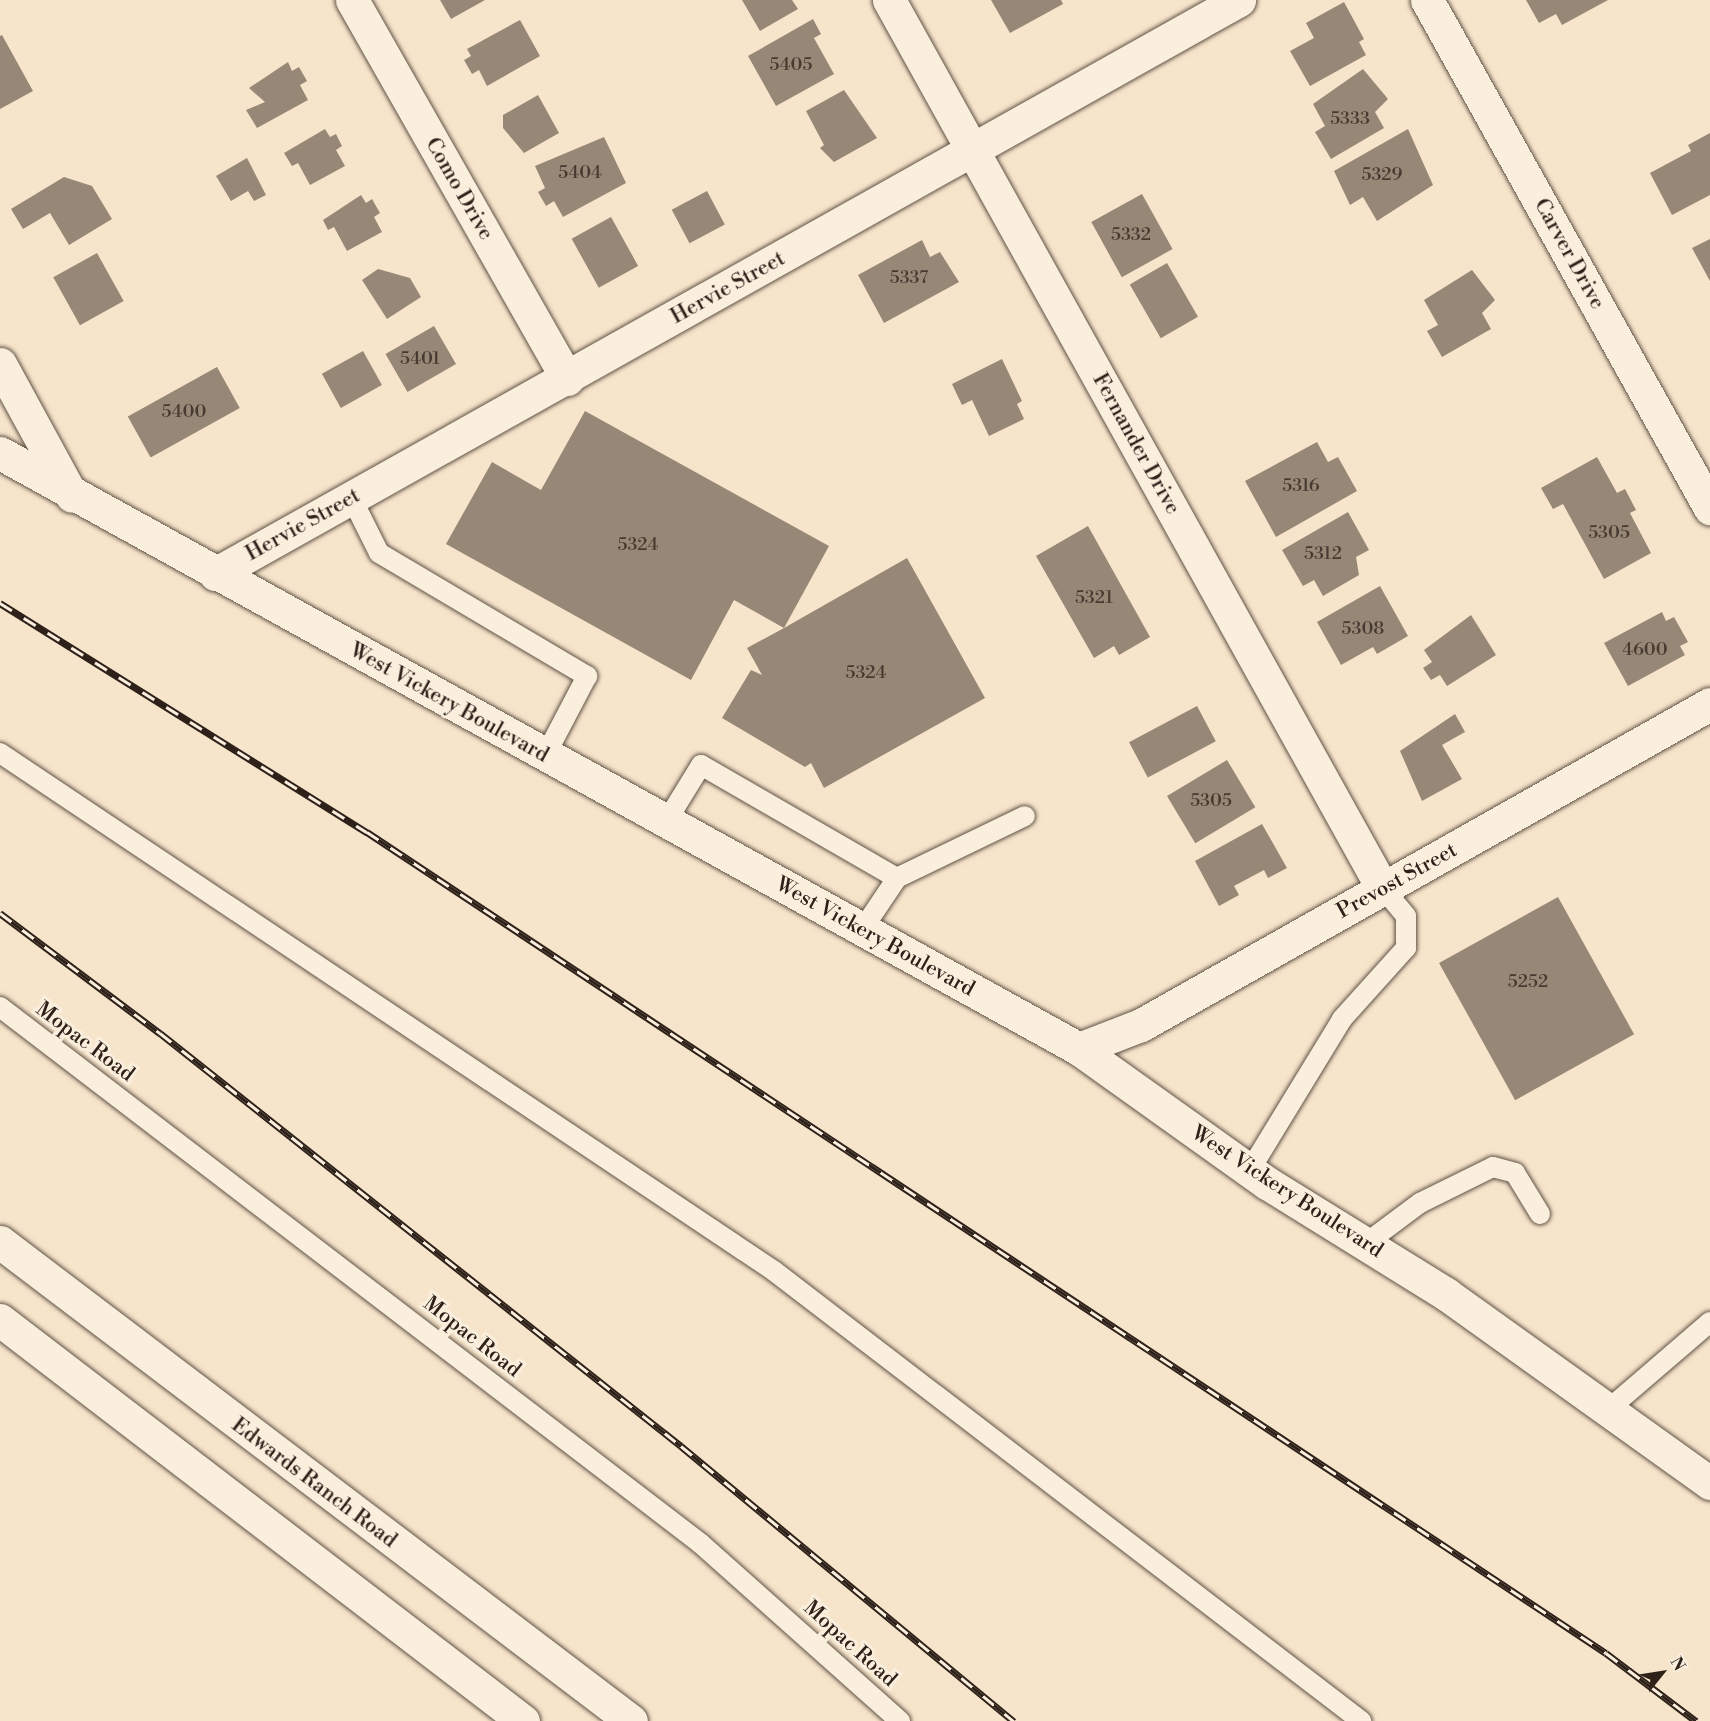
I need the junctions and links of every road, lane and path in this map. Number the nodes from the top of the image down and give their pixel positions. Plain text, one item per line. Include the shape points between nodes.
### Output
1 (352, 0) edge
2 (889, 0) edge
3 (1239, 0) edge
4 (1427, 0) edge
5 (973, 150) junction
6 (0, 364) edge
7 (567, 379) junction
8 (0, 453) edge
9 (72, 496) junction
10 (352, 499) junction
11 (1710, 508) edge
12 (215, 574) junction
13 (1710, 704) edge
14 (0, 753) edge
15 (545, 756) junction
16 (1025, 816) dead end
17 (666, 822) junction
18 (897, 878) junction
19 (1383, 889) junction
20 (862, 930) junction
21 (0, 1007) edge
22 (1079, 1049) junction
23 (1250, 1170) junction
24 (1539, 1214) dead end
25 (0, 1242) edge
26 (1365, 1244) junction
27 (0, 1320) edge
28 (1710, 1322) edge
29 (1610, 1408) junction
30 (1710, 1483) edge
31 (524, 1721) edge
32 (631, 1721) edge
33 (900, 1721) edge
34 (1361, 1721) edge

1 - 7 street, Como Drive
2 - 5 street, Fernander Drive
3 - 5 street, Hervie Street
4 - 11 street, Carver Drive
5 - 7 street, Hervie Street
5 - 19 street, Fernander Drive
6 - 9 street
7 - 10 street, Hervie Street
8 - 9 street, West Vickery Boulevard
9 - 12 street, West Vickery Boulevard
10 - 12 street, Hervie Street
10 - 15 lane via 379,553 587,676
12 - 15 street, West Vickery Boulevard
13 - 19 street, Prevost Street
14 - 34 lane via 774,1271
15 - 17 street, West Vickery Boulevard
16 - 18 lane
17 - 18 lane via 701,765
17 - 20 street, West Vickery Boulevard
18 - 20 lane
19 - 22 street, Prevost Street via 1141,1025
19 - 23 lane via 1406,916 1406,948 1342,1019
20 - 22 street, West Vickery Boulevard
21 - 33 lane, Mopac Road via 700,1543
22 - 23 street, West Vickery Boulevard
23 - 26 street, West Vickery Boulevard
24 - 26 lane via 1515,1173 1492,1167 1420,1203
25 - 32 street, Edwards Ranch Road
26 - 29 street, West Vickery Boulevard
27 - 31 street
28 - 29 lane
29 - 30 street, West Vickery Boulevard

